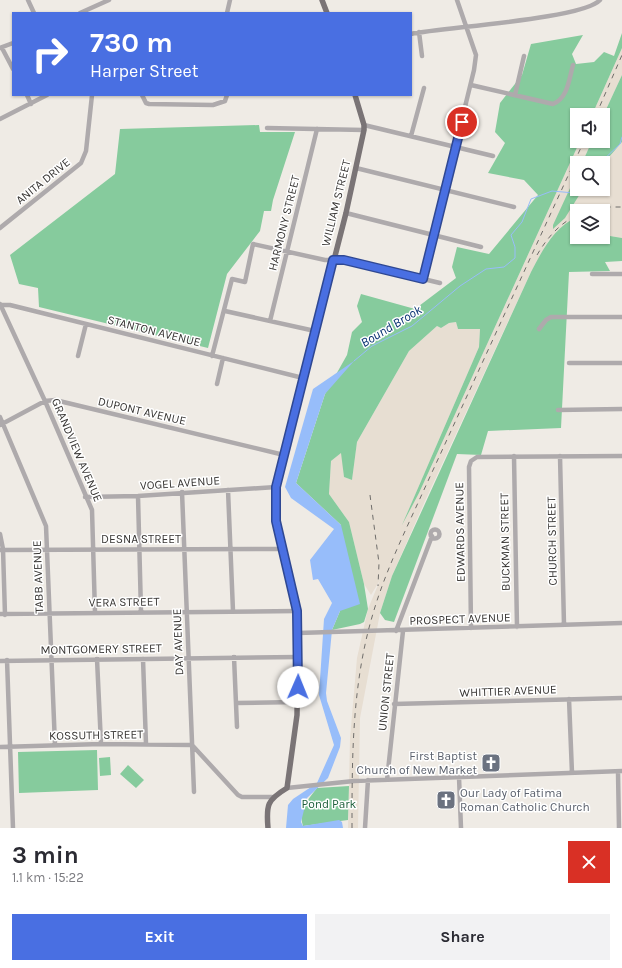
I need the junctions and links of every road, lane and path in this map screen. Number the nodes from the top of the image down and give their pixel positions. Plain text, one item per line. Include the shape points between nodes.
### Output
1 (28, 0) edge
2 (109, 0) edge
3 (230, 0) edge
4 (322, 0) edge
5 (457, 0) edge
6 (600, 0) edge
7 (34, 12) edge
8 (82, 12) edge
9 (227, 12) edge
10 (327, 12) edge
11 (465, 26) junction
12 (419, 32) junction
13 (412, 34) edge
14 (12, 43) edge
15 (1, 48) edge
16 (422, 56) dead end
17 (524, 56) dead end
18 (573, 65) dead end
19 (12, 67) edge
20 (471, 85) junction
21 (424, 88) dead end
22 (515, 95) junction
23 (27, 96) edge
24 (45, 96) edge
25 (92, 96) edge
26 (142, 96) edge
27 (226, 96) edge
28 (355, 96) edge
29 (31, 104) junction
30 (0, 119) edge
31 (267, 128) dead end
32 (364, 128) junction
33 (317, 129) junction
34 (411, 136) junction
35 (456, 147) junction
36 (493, 156) dead end
37 (356, 168) junction
38 (446, 191) junction
39 (514, 207) dead end
40 (346, 213) junction
41 (0, 228) edge
42 (434, 235) junction
43 (481, 247) dead end
44 (286, 251) junction
45 (333, 260) junction
46 (592, 274) dead end
47 (622, 274) edge
48 (423, 279) junction
49 (440, 283) dead end
50 (0, 305) edge
51 (225, 311) junction
52 (622, 317) edge
53 (270, 321) junction
54 (86, 324) junction
55 (539, 329) dead end
56 (315, 331) junction
57 (78, 356) dead end
58 (212, 356) junction
59 (223, 358) junction
60 (569, 363) dead end
61 (622, 363) edge
62 (304, 378) junction
63 (217, 384) dead end
64 (45, 401) junction
65 (622, 409) edge
66 (558, 410) dead end
67 (0, 417) edge
68 (1, 424) edge
69 (284, 455) junction
70 (514, 456) junction
71 (560, 456) junction
72 (622, 456) edge
73 (276, 487) junction
74 (228, 490) junction
75 (182, 492) junction
76 (138, 496) junction
77 (85, 497) junction
78 (0, 534) edge
79 (432, 536) dead end
80 (230, 548) junction
81 (47, 549) junction
82 (93, 549) junction
83 (140, 549) junction
84 (184, 549) junction
85 (282, 549) junction
86 (1, 550) edge
87 (233, 611) junction
88 (297, 611) junction
89 (141, 612) junction
90 (186, 612) junction
91 (95, 613) junction
92 (3, 614) edge
93 (50, 614) junction
94 (622, 623) edge
95 (564, 625) junction
96 (517, 627) junction
97 (471, 628) junction
98 (396, 631) junction
99 (403, 631) junction
100 (298, 633) junction
101 (234, 656) junction
102 (298, 657) junction
103 (188, 658) junction
104 (97, 659) junction
105 (143, 659) junction
106 (0, 660) edge
107 (7, 660) junction
108 (51, 660) junction
109 (622, 698) edge
110 (569, 699) junction
111 (298, 702) junction
112 (236, 703) junction
113 (394, 704) junction
114 (237, 727) dead end
115 (101, 744) junction
116 (146, 744) junction
117 (55, 745) junction
118 (192, 745) junction
119 (10, 746) junction
120 (0, 747) edge
121 (620, 772) edge
122 (572, 773) junction
123 (459, 777) junction
124 (368, 780) junction
125 (386, 780) junction
126 (287, 788) junction
127 (194, 792) dead end
128 (272, 797) junction
129 (13, 828) edge
130 (268, 828) edge
131 (365, 828) edge
132 (461, 828) edge
133 (619, 828) edge

1 - 7 street
2 - 8 street
3 - 9 street
4 - 10 main road
5 - 11 street
6 - 11 street via 591,6 554,16
11 - 12 street
11 - 20 street via 476,55
12 - 13 street
12 - 16 street
14 - 15 street
15 - 19 street
17 - 22 street
18 - 22 street via 566,91 560,102 553,104
20 - 22 street
20 - 35 street
21 - 34 street
23 - 29 street
24 - 29 street
25 - 41 street, ANITA DRIVE via 86,151 81,163
26 - 27 street via 149,104 213,105
28 - 32 main road, WILLIAM STREET
29 - 30 street
31 - 33 street
32 - 33 street
32 - 34 street
32 - 37 main road, WILLIAM STREET
33 - 44 street, HARMONY STREET
34 - 35 street
35 - 36 street
35 - 38 street
37 - 38 street
37 - 40 main road, WILLIAM STREET
38 - 39 street
38 - 42 street
40 - 42 street
40 - 45 main road, WILLIAM STREET
42 - 43 street
42 - 48 street
44 - 45 street
44 - 51 street via 253,244 245,282 232,279
44 - 53 street, HARMONY STREET
45 - 48 street via 344,260
45 - 56 main road, WILLIAM STREET
46 - 47 street
48 - 49 street
50 - 54 street, STANTON AVENUE via 10,305
50 - 64 street, GRANDVIEW AVENUE
51 - 53 street
51 - 58 street
52 - 55 street via 551,317
53 - 56 street
54 - 57 street
54 - 58 street, STANTON AVENUE
56 - 62 main road, WILLIAM STREET
58 - 59 street, STANTON AVENUE
59 - 62 street, STANTON AVENUE
59 - 63 street
60 - 61 street
62 - 69 main road, WILLIAM STREET
64 - 68 street
64 - 69 street, DUPONT AVENUE via 55,400
64 - 77 street, GRANDVIEW AVENUE
65 - 66 street
67 - 68 street, TABB AVENUE
68 - 81 street, TABB AVENUE via 46,526
69 - 73 main road, WILLIAM STREET
70 - 71 street, EDWARDS AVENUE
70 - 96 street, BUCKMAN STREET
70 - 97 street, EDWARDS AVENUE via 477,457 471,461 469,467
71 - 72 street, EDWARDS AVENUE
71 - 95 street, CHURCH STREET
73 - 74 street, VOGEL AVENUE
73 - 85 main road, WILLIAM STREET via 276,521
74 - 75 street, VOGEL AVENUE
74 - 80 street
75 - 76 street, VOGEL AVENUE
75 - 84 street, DAY AVENUE
76 - 77 street, VOGEL AVENUE
76 - 83 street
77 - 82 street, GRANDVIEW AVENUE via 92,510
78 - 86 street
79 - 98 street
80 - 84 street, DESNA STREET
80 - 85 street, DESNA STREET
80 - 87 street
81 - 82 street, DESNA STREET
81 - 86 street, DESNA STREET
81 - 93 street, TABB AVENUE
82 - 83 street, DESNA STREET
82 - 91 street, GRANDVIEW AVENUE
83 - 84 street, DESNA STREET
83 - 89 street
84 - 90 street, DAY AVENUE
85 - 88 main road, WILLIAM STREET
86 - 92 street
87 - 88 street, VERA STREET
87 - 90 street, VERA STREET
88 - 100 main road, WILLIAM STREET
89 - 90 street, VERA STREET
89 - 91 street, VERA STREET
90 - 103 street, DAY AVENUE
91 - 93 street, VERA STREET
92 - 93 street, VERA STREET
93 - 108 street, TABB AVENUE
94 - 95 street, PROSPECT AVENUE
95 - 96 street, PROSPECT AVENUE
96 - 97 street, PROSPECT AVENUE
97 - 99 street, PROSPECT AVENUE
98 - 99 street, PROSPECT AVENUE
98 - 100 street, PROSPECT AVENUE
99 - 113 street, UNION STREET
100 - 102 main road, WILLIAM STREET
101 - 102 street, MONTGOMERY STREET
101 - 103 street, MONTGOMERY STREET
101 - 112 street
102 - 111 main road, WILLIAM STREET
103 - 105 street, MONTGOMERY STREET
103 - 118 street, DAY AVENUE
104 - 105 street, MONTGOMERY STREET
104 - 108 street, MONTGOMERY STREET
104 - 115 street
105 - 116 street
106 - 107 street, MONTGOMERY STREET
107 - 108 street, MONTGOMERY STREET
107 - 119 street
108 - 117 street, TABB AVENUE
109 - 110 street, WHITTIER AVENUE
110 - 113 street, WHITTIER AVENUE
110 - 122 street
111 - 112 street
111 - 126 main road, WILLIAM STREET
112 - 114 street
113 - 125 street, UNION STREET
115 - 116 street, KOSSUTH STREET
115 - 117 street, KOSSUTH STREET
116 - 118 street, KOSSUTH STREET
117 - 119 street, KOSSUTH STREET
118 - 127 street, DAY AVENUE
118 - 128 street via 238,795
119 - 120 street, KOSSUTH STREET
119 - 129 street
121 - 122 street
121 - 133 street
122 - 123 street
123 - 125 street
123 - 132 street
124 - 125 street
124 - 126 street
124 - 131 street
126 - 128 main road
128 - 130 main road via 267,810

